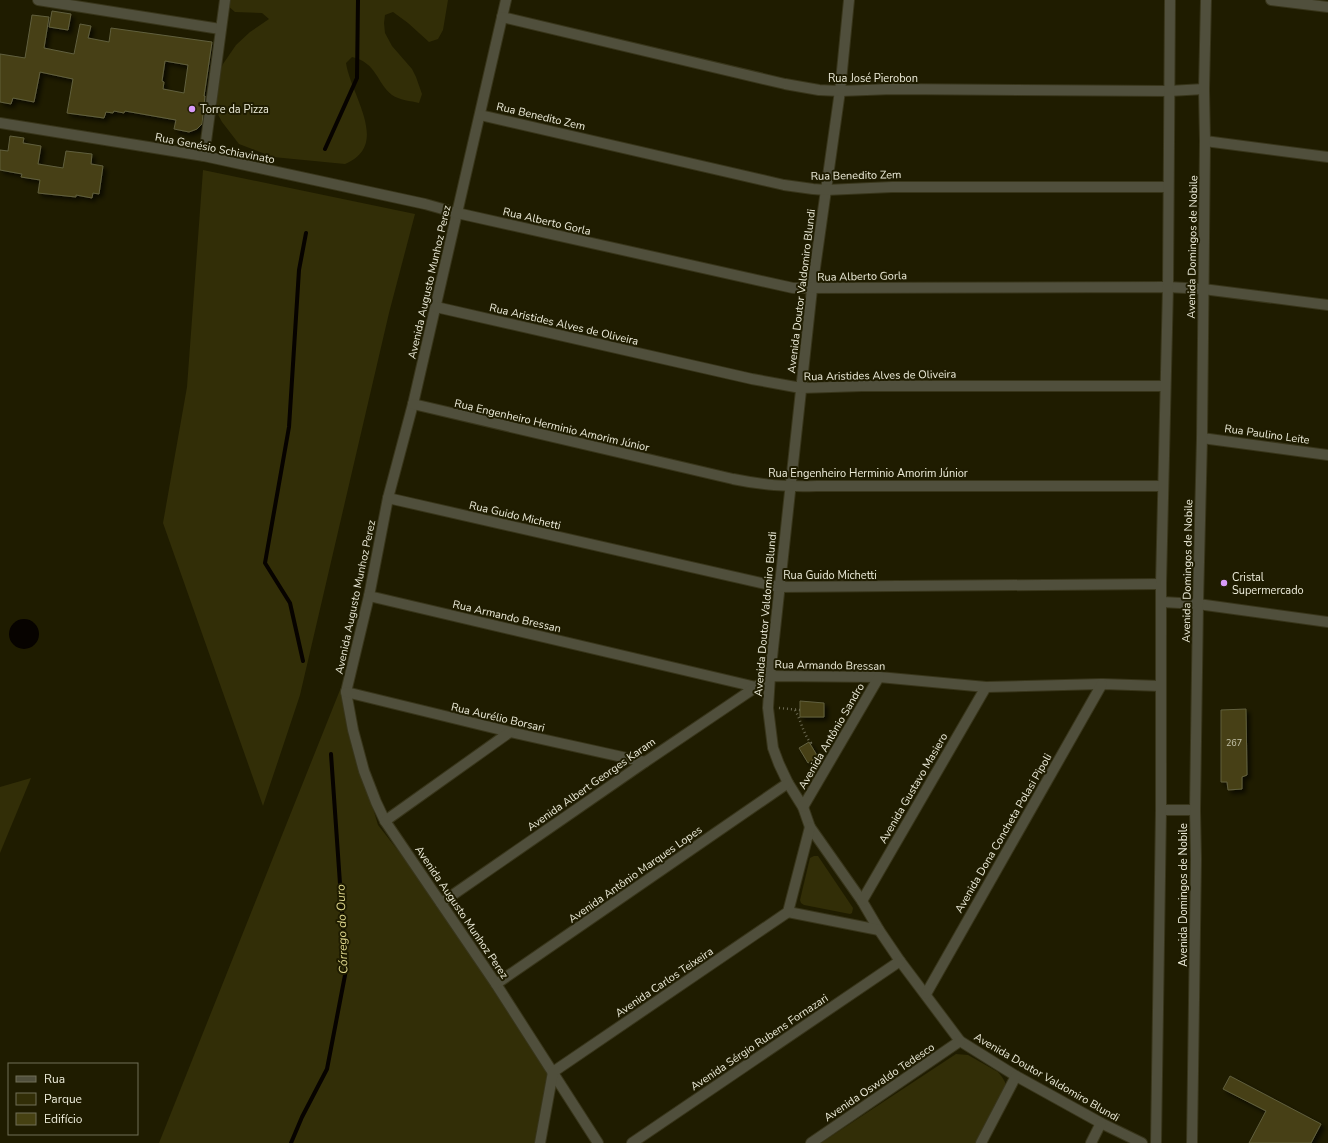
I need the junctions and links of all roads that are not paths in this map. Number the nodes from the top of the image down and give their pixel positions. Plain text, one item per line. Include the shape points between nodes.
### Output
1 (38, 0) edge
2 (225, 0) edge
3 (506, 0) edge
4 (849, 0) edge
5 (1170, 0) edge
6 (1206, 0) edge
7 (1271, 0) edge
8 (1328, 7) edge
9 (502, 17) junction
10 (220, 29) junction
11 (1204, 89) junction
12 (840, 91) junction
13 (1169, 91) junction
14 (480, 115) junction
15 (0, 123) edge
16 (1205, 141) junction
17 (204, 156) junction
18 (1328, 158) edge
19 (1168, 187) junction
20 (826, 190) junction
21 (456, 212) junction
22 (1168, 287) junction
23 (812, 289) junction
24 (1203, 289) junction
25 (1328, 305) edge
26 (436, 307) junction
27 (1165, 386) junction
28 (801, 388) junction
29 (414, 404) junction
30 (1202, 438) junction
31 (1328, 455) edge
32 (1163, 486) junction
33 (789, 487) junction
34 (388, 498) junction
35 (1161, 584) junction
36 (779, 588) junction
37 (369, 596) junction
38 (1162, 602) junction
39 (1198, 604) junction
40 (1328, 622) edge
41 (770, 676) junction
42 (879, 677) junction
43 (1102, 684) junction
44 (1161, 686) junction
45 (756, 687) junction
46 (986, 687) junction
47 (346, 692) junction
48 (510, 732) junction
49 (644, 762) junction
50 (788, 783) junction
51 (803, 808) junction
52 (1161, 810) junction
53 (1195, 810) junction
54 (385, 821) junction
55 (810, 827) junction
56 (862, 901) junction
57 (441, 903) junction
58 (788, 912) junction
59 (879, 930) junction
60 (900, 961) junction
61 (496, 984) junction
62 (926, 994) junction
63 (960, 1042) junction
64 (553, 1072) junction
65 (1016, 1076) junction
66 (1101, 1123) junction
67 (540, 1143) edge
68 (598, 1143) edge
69 (632, 1143) edge
70 (811, 1143) edge
71 (981, 1143) edge
72 (1091, 1143) edge
73 (1142, 1143) edge
74 (1156, 1143) edge
75 (1192, 1143) edge

1 - 10 street
2 - 10 street
3 - 9 street, Avenida Augusto Munhoz Perez
4 - 12 street, Avenida Doutor Valdomiro Blundi
5 - 13 street, Avenida Domingos de Nobile
6 - 11 street, Avenida Domingos de Nobile
7 - 8 street
9 - 12 street, Rua José Pierobon via 785,84
9 - 14 street, Avenida Augusto Munhoz Perez
10 - 17 street
11 - 13 street, Rua José Pierobon
11 - 16 street, Avenida Domingos de Nobile
12 - 13 street, Rua José Pierobon
12 - 20 street, Avenida Doutor Valdomiro Blundi
13 - 19 street, Avenida Domingos de Nobile
14 - 20 street, Rua Benedito Zem via 784,185
14 - 21 street, Avenida Augusto Munhoz Perez
15 - 17 street, Rua Genésio Schiavinato
16 - 18 street
16 - 24 street, Avenida Domingos de Nobile
17 - 21 street, Rua Genésio Schiavinato
19 - 20 street, Rua Benedito Zem via 892,187
19 - 22 street, Avenida Domingos de Nobile
20 - 23 street, Avenida Doutor Valdomiro Blundi
21 - 23 street, Rua Alberto Gorla via 760,281
21 - 26 street, Avenida Augusto Munhoz Perez
22 - 23 street, Rua Alberto Gorla
22 - 24 street, Rua Alberto Gorla
22 - 27 street, Avenida Domingos de Nobile
23 - 28 street, Avenida Doutor Valdomiro Blundi
24 - 25 street, Rua Alberto Gorla
24 - 30 street, Avenida Domingos de Nobile
26 - 28 street, Rua Aristides Alves de Oliveira
26 - 29 street, Avenida Augusto Munhoz Perez
27 - 28 street, Rua Aristides Alves de Oliveira
27 - 32 street, Avenida Domingos de Nobile
28 - 33 street, Avenida Doutor Valdomiro Blundi
29 - 33 street, Rua Engenheiro Herminio Amorim Júnior via 733,479
29 - 34 street, Avenida Augusto Munhoz Perez
30 - 31 street, Rua Paulino Leite
30 - 39 street, Avenida Domingos de Nobile
32 - 33 street, Rua Engenheiro Herminio Amorim Júnior
32 - 35 street, Avenida Domingos de Nobile
33 - 36 street, Avenida Doutor Valdomiro Blundi
34 - 36 street, Rua Guido Michetti
34 - 37 street, Avenida Augusto Munhoz Perez
35 - 36 street, Rua Guido Michetti
35 - 38 street, Avenida Domingos de Nobile
36 - 41 street, Avenida Doutor Valdomiro Blundi
37 - 45 street, Rua Armando Bressan
37 - 47 street, Avenida Augusto Munhoz Perez
38 - 39 street
38 - 44 street, Avenida Domingos de Nobile
39 - 40 street
39 - 53 street, Avenida Domingos de Nobile
41 - 42 street, Rua Armando Bressan
41 - 45 street, Rua Armando Bressan
41 - 50 street, Avenida Doutor Valdomiro Blundi via 768,708 773,748
42 - 46 street, Rua Armando Bressan
42 - 51 street, Avenida Antônio Sandro
43 - 44 street, Rua Armando Bressan
43 - 46 street, Rua Armando Bressan
43 - 62 street, Avenida Dona Concheta Polasi Pipoli
44 - 52 street, Avenida Domingos de Nobile
45 - 49 street, Avenida Albert Georges Karam
46 - 56 street, Avenida Gustavo Masiero
47 - 48 street, Rua Aurélio Borsari
47 - 54 street, Avenida Augusto Munhoz Perez via 364,771
48 - 49 street, Rua Aurélio Borsari
48 - 54 street
49 - 57 street, Avenida Albert Georges Karam
50 - 51 street, Avenida Doutor Valdomiro Blundi
50 - 61 street, Avenida Antônio Marques Lopes
51 - 55 street, Avenida Doutor Valdomiro Blundi
52 - 53 street
52 - 74 street, Avenida Domingos de Nobile
53 - 75 street, Avenida Domingos de Nobile
54 - 57 street, Avenida Augusto Munhoz Perez
55 - 56 street, Avenida Doutor Valdomiro Blundi
55 - 58 street
56 - 59 street, Avenida Doutor Valdomiro Blundi
57 - 61 street, Avenida Augusto Munhoz Perez
58 - 59 street
58 - 64 street, Avenida Carlos Teixeira
59 - 60 street, Avenida Doutor Valdomiro Blundi
60 - 62 street, Avenida Doutor Valdomiro Blundi
60 - 69 street, Avenida Sérgio Rubens Fornazari
61 - 64 street, Avenida Augusto Munhoz Perez
62 - 63 street, Avenida Doutor Valdomiro Blundi
63 - 65 street, Avenida Doutor Valdomiro Blundi
63 - 70 street, Avenida Oswaldo Tedesco
64 - 67 street
64 - 68 street, Avenida Augusto Munhoz Perez
65 - 66 street, Avenida Doutor Valdomiro Blundi
65 - 71 street
66 - 72 street
66 - 73 street, Avenida Doutor Valdomiro Blundi

